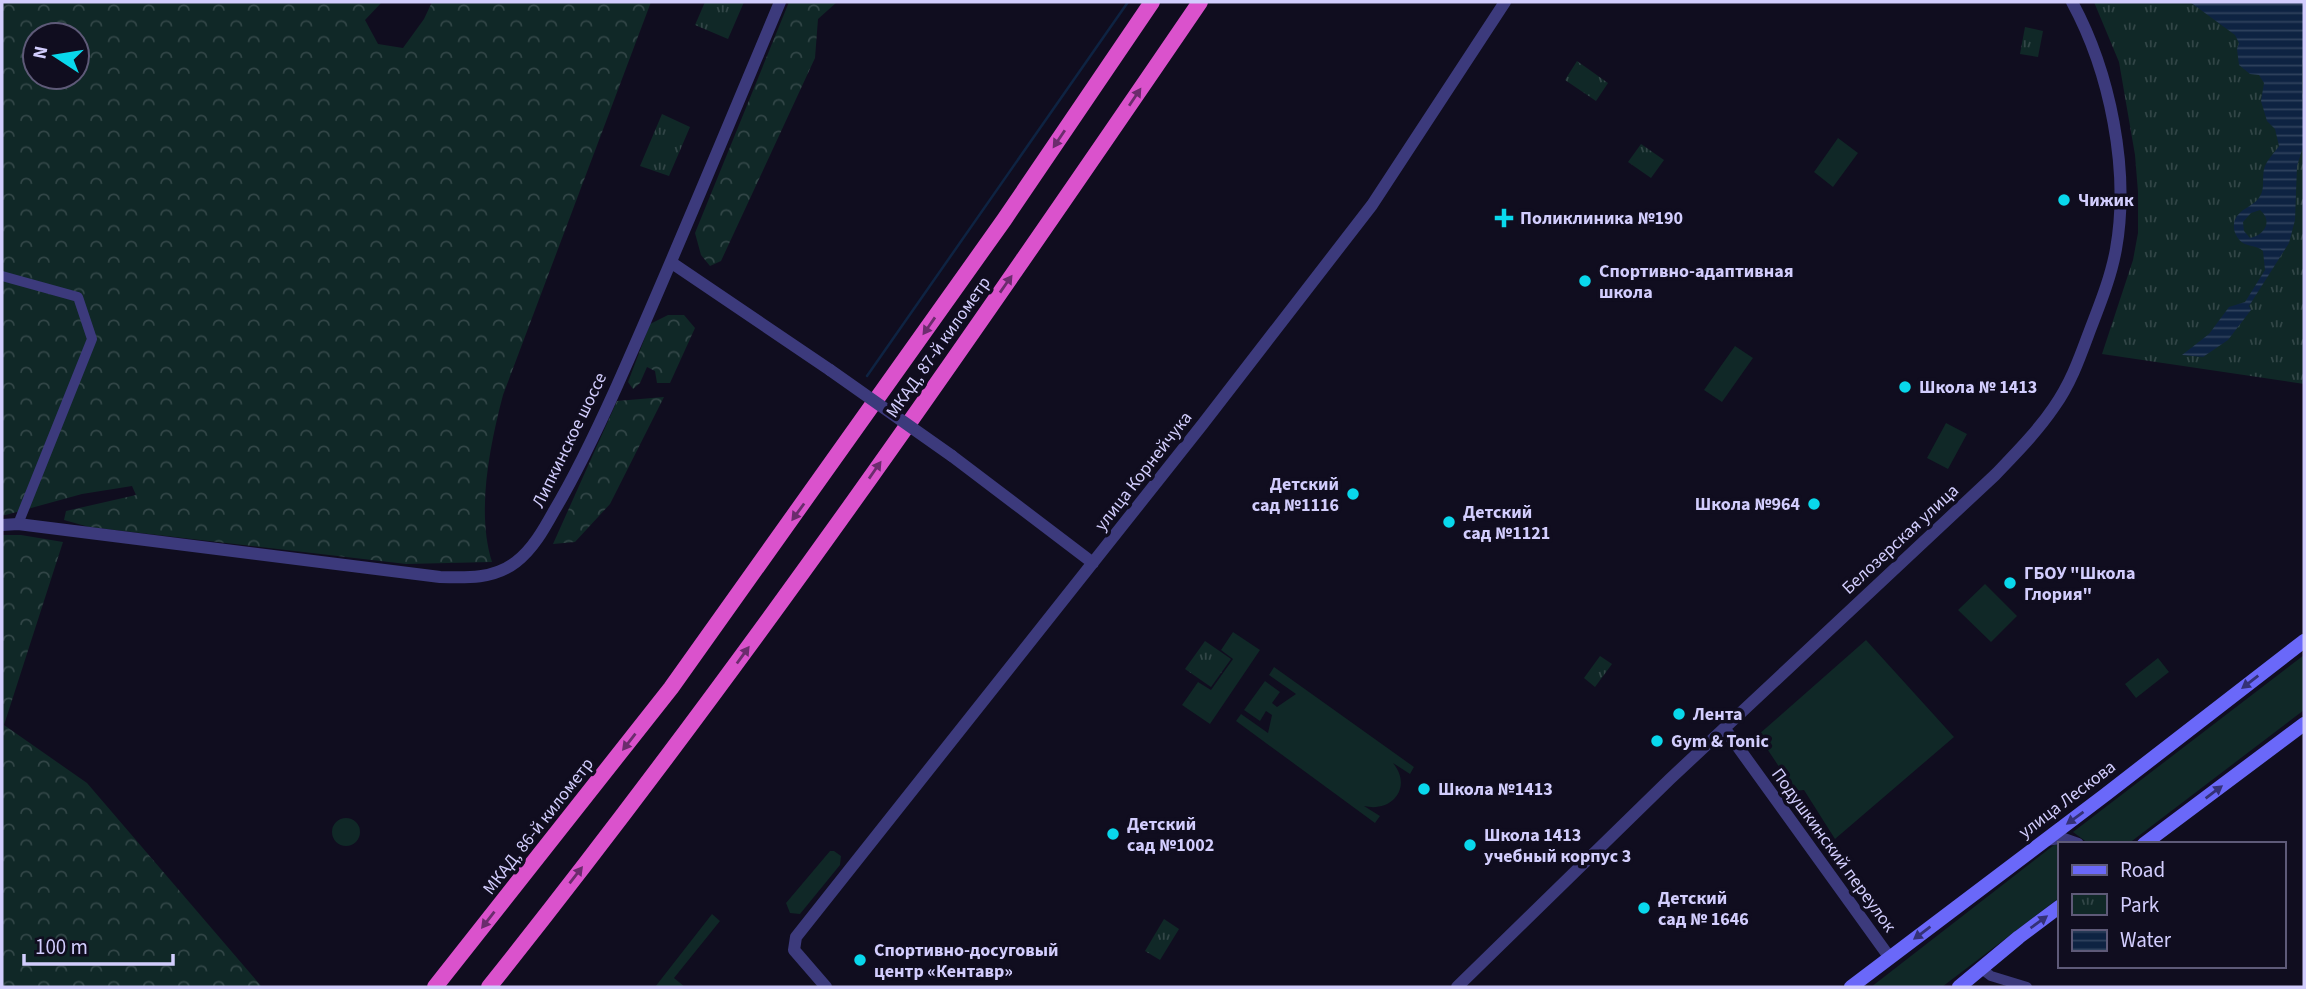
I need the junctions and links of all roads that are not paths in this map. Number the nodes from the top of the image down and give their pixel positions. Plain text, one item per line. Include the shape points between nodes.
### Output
1 (780, 2) edge
2 (1152, 2) edge
3 (1200, 2) edge
4 (1505, 2) edge
5 (2072, 2) edge
6 (672, 263) junction
7 (2, 276) edge
8 (18, 524) junction
9 (2, 525) edge
10 (1093, 563) junction
11 (2304, 641) edge
12 (671, 688) joint
13 (2304, 724) edge
14 (1725, 729) junction
15 (2044, 841) junction
16 (2072, 842) edge
17 (2147, 842) edge
18 (2058, 908) edge
19 (1890, 958) junction
20 (1983, 970) junction
21 (1870, 972) junction
22 (435, 987) edge
23 (489, 987) edge
24 (827, 987) edge
25 (1457, 987) edge
26 (1851, 987) edge
27 (1863, 987) edge
28 (1959, 987) edge
29 (2027, 987) edge

1 - 6 street, Липкинское шоссе
2 -> 12 highway, МКАД, 87-й километр via 996,231
23 -> 3 highway, МКАД, 87-й километр via 703,711
4 - 10 street, улица Корнейчука via 1372,205
5 - 14 street, Белозерская улица via 2095,53 2110,105 2120,214 2106,287 2074,374 2030,438 1995,475
6 - 8 street, Липкинское шоссе via 574,477 527,552 499,572 469,578 415,575
6 - 10 street, bridge via 952,456
7 - 8 street via 78,297 92,339
8 - 9 street, Липкинское шоссе
10 - 24 street, улица Корнейчука via 796,937 794,950
11 -> 15 main road, улица Лескова
12 -> 22 highway, МКАД, 86-й километр
17 -> 13 main road
14 - 19 street, Подушкинский переулок
14 - 25 street, Белозерская улица
15 - 16 street via 2061,838
15 -> 19 main road, улица Лескова
20 -> 18 main road
19 - 21 main road, улица Лескова
20 - 28 main road
20 - 29 street
21 - 26 main road, улица Лескова
21 - 27 street

